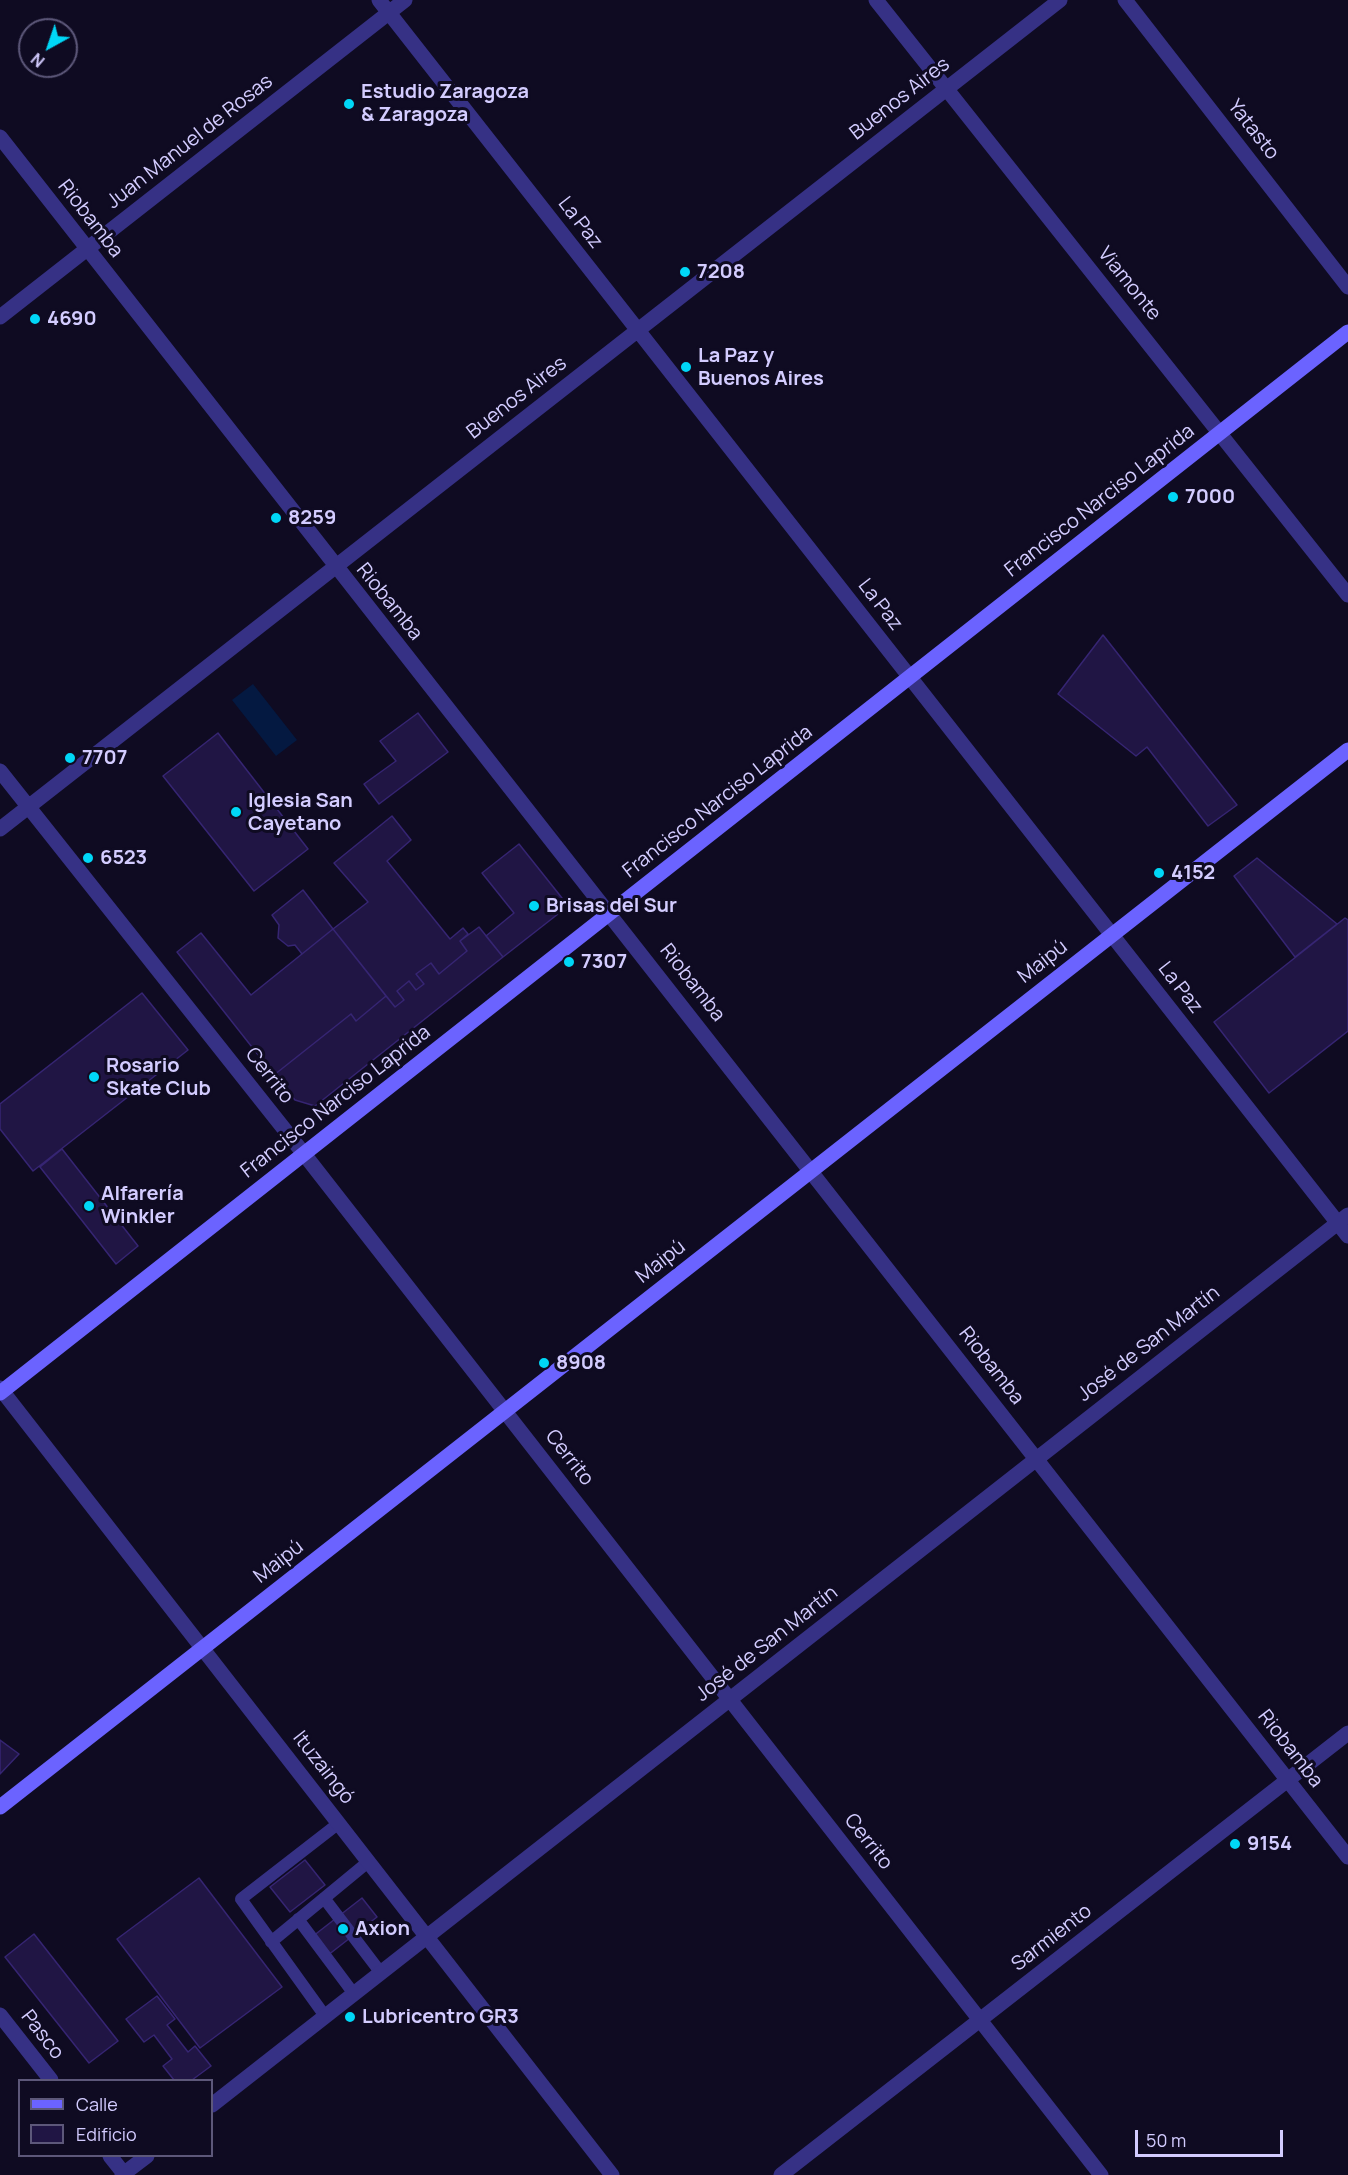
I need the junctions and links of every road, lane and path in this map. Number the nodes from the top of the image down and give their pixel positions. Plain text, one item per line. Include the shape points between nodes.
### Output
1 (379, 0) edge
2 (405, 0) edge
3 (876, 0) edge
4 (1060, 0) edge
5 (1125, 0) edge
6 (389, 13) junction
7 (946, 90) junction
8 (0, 137) edge
9 (87, 249) junction
10 (1348, 287) edge
11 (0, 317) edge
12 (638, 330) junction
13 (1348, 332) edge
14 (1221, 433) junction
15 (335, 567) junction
16 (1348, 595) edge
17 (910, 678) junction
18 (1348, 750) edge
19 (0, 771) edge
20 (28, 807) junction
21 (0, 830) edge
22 (610, 913) junction
23 (1112, 935) junction
24 (304, 1154) junction
25 (812, 1171) junction
26 (1343, 1219) edge
27 (1348, 1236) edge
28 (1, 1391) edge
29 (505, 1411) junction
30 (1037, 1459) junction
31 (204, 1647) junction
32 (730, 1699) junction
33 (1348, 1733) edge
34 (1288, 1780) junction
35 (0, 1807) edge
36 (339, 1823) junction
37 (1348, 1857) edge
38 (368, 1862) junction
39 (324, 1898) junction
40 (298, 1919) junction
41 (426, 1937) junction
42 (271, 1942) junction
43 (381, 1973) junction
44 (354, 1994) junction
45 (0, 2015) edge
46 (325, 2016) junction
47 (980, 2020) junction
48 (50, 2079) edge
49 (213, 2104) edge
50 (111, 2157) edge
51 (146, 2157) edge
52 (124, 2175) edge
53 (612, 2175) edge
54 (782, 2175) edge
55 (1101, 2175) edge

1 - 6 street, La Paz
2 - 6 street, Juan Manuel de Rosas
3 - 7 street, Viamonte
4 - 7 street, Buenos Aires
5 - 10 street, Yatasto
6 - 9 street, Juan Manuel de Rosas
6 - 12 street, La Paz
7 - 12 street, Buenos Aires
7 - 14 street, Viamonte
8 - 9 street, Riobamba
9 - 11 street, Juan Manuel de Rosas
9 - 15 street, Riobamba
12 - 15 street, Buenos Aires
12 - 17 street, La Paz
13 - 14 main road, Francisco Narciso Laprida
14 - 16 street, Viamonte
14 - 17 main road, Francisco Narciso Laprida
15 - 20 street, Buenos Aires
15 - 22 street, Riobamba
17 - 22 main road, Francisco Narciso Laprida
17 - 23 street, La Paz
18 - 23 main road, Maipú
19 - 20 street, Cerrito
20 - 21 street, Buenos Aires
20 - 24 street, Cerrito
22 - 24 main road, Francisco Narciso Laprida
22 - 25 street, Riobamba
23 - 25 main road, Maipú
23 - 26 street, La Paz
24 - 28 main road, Francisco Narciso Laprida
24 - 29 street, Cerrito
25 - 29 main road, Maipú
25 - 30 street, Riobamba
26 - 27 street, La Paz
26 - 30 street, José de San Martín
28 - 31 street, Ituzaingó
29 - 31 main road, Maipú
29 - 32 street, Cerrito
30 - 32 street, José de San Martín
30 - 34 street, Riobamba
31 - 35 main road, Maipú
31 - 36 street, Ituzaingó
32 - 41 street, José de San Martín
32 - 47 street, Cerrito
33 - 34 street, Sarmiento
34 - 37 street, Riobamba
34 - 47 street, Sarmiento
36 - 38 street, Ituzaingó
36 - 42 lane via 241,1899
38 - 39 lane
38 - 41 street, Ituzaingó
39 - 40 lane
39 - 43 lane
40 - 42 lane
40 - 44 lane
41 - 43 street, José de San Martín
41 - 53 street, Ituzaingó
42 - 46 lane
43 - 44 street, José de San Martín
44 - 46 street, José de San Martín
45 - 48 street, Pasco
46 - 49 street, José de San Martín
47 - 54 street, Sarmiento
47 - 55 street, Cerrito
50 - 52 street
51 - 52 street

